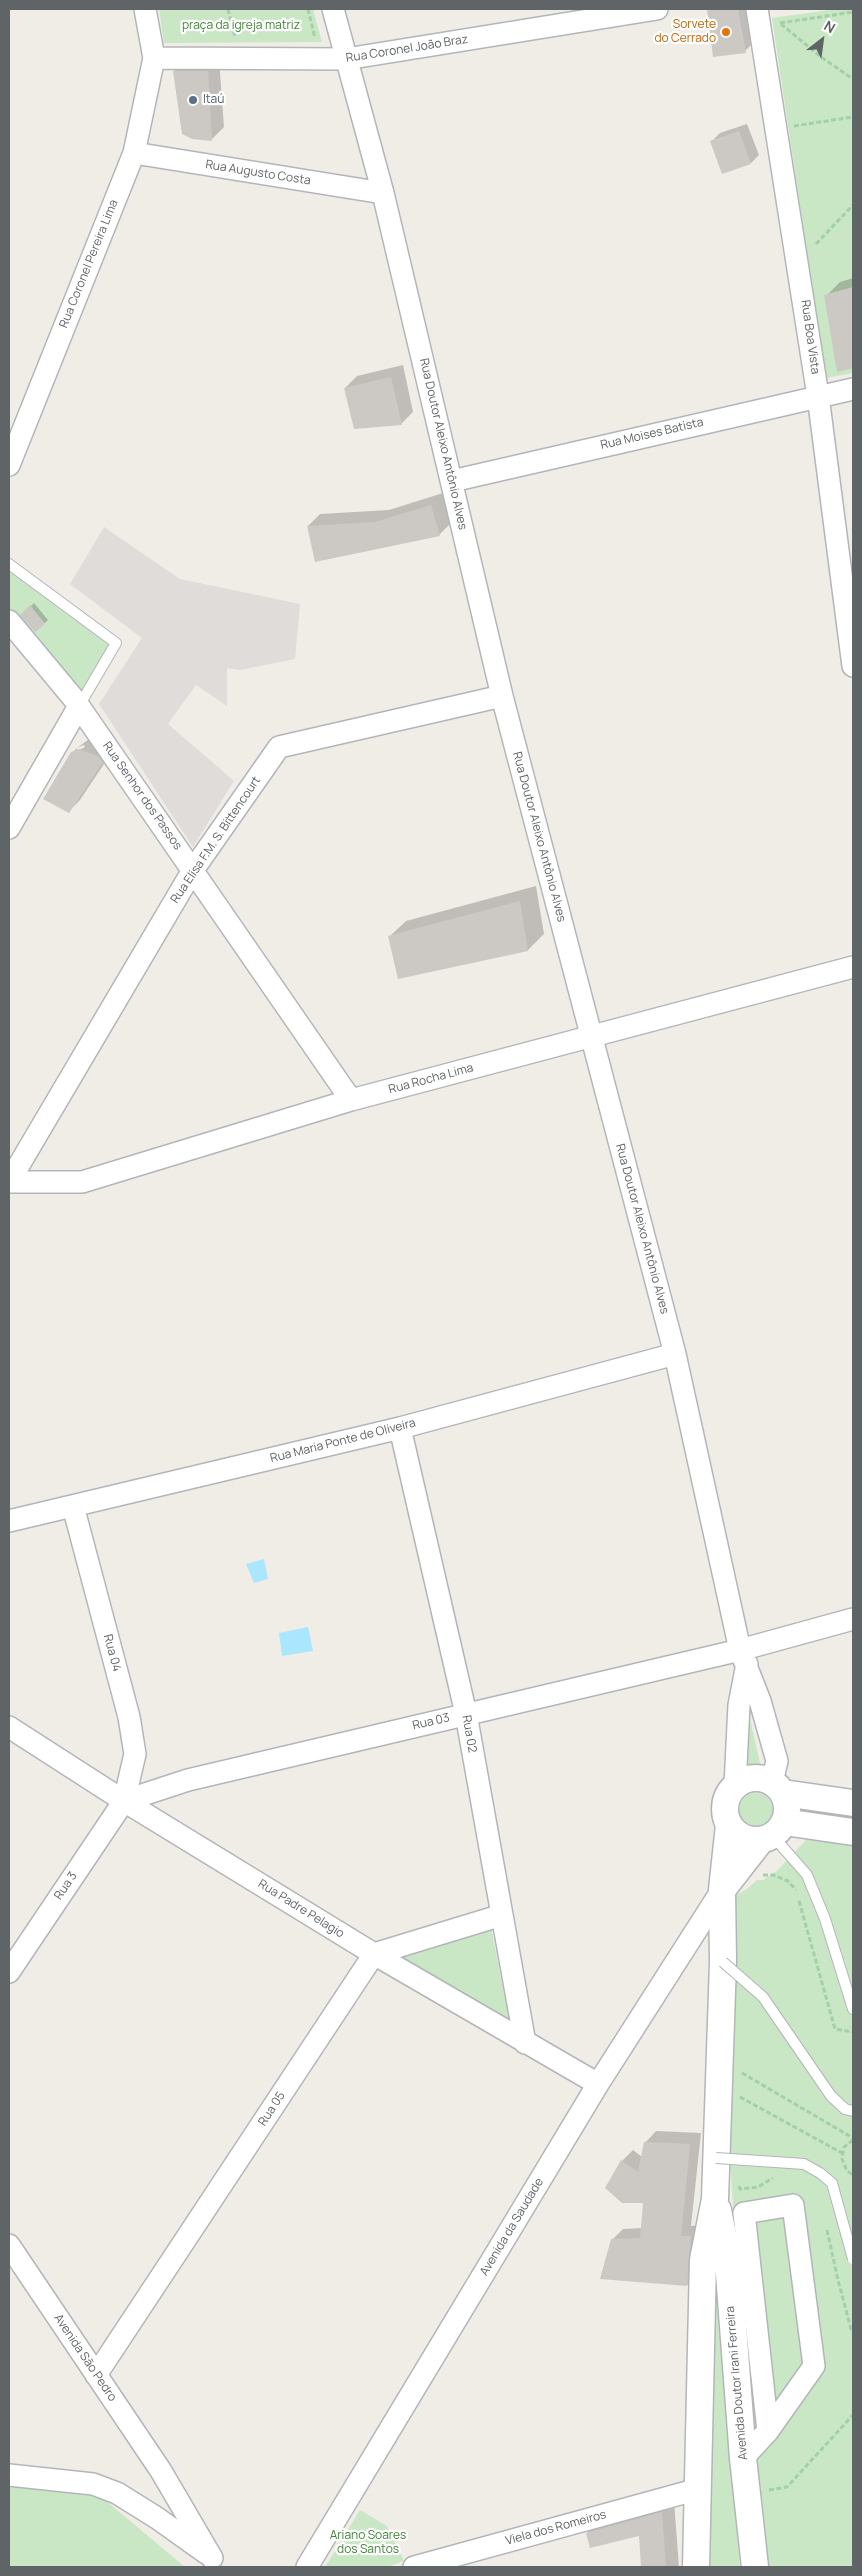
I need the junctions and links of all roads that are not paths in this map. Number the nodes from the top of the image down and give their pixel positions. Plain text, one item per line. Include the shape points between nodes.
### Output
1 (146, 9) edge
2 (333, 9) edge
3 (657, 9) edge
4 (765, 12) edge
5 (154, 58) junction
6 (346, 59) junction
7 (134, 153) junction
8 (383, 193) junction
9 (853, 388) edge
10 (818, 396) junction
11 (9, 465) edge
12 (452, 481) junction
13 (9, 564) edge
14 (9, 621) edge
15 (853, 666) edge
16 (502, 696) junction
17 (79, 706) junction
18 (9, 828) edge
19 (193, 870) junction
20 (853, 967) edge
21 (592, 1036) junction
22 (351, 1100) junction
23 (9, 1182) edge
24 (675, 1354) junction
25 (400, 1428) junction
26 (73, 1506) junction
27 (9, 1521) edge
28 (853, 1619) edge
29 (743, 1657) junction
30 (466, 1714) junction
31 (9, 1727) edge
32 (735, 1786) junction
33 (777, 1788) junction
34 (124, 1801) junction
35 (853, 1803) edge
36 (729, 1825) junction
37 (853, 1832) edge
38 (773, 1833) junction
39 (722, 1890) junction
40 (502, 1915) junction
41 (374, 1954) junction
42 (722, 1962) junction
43 (9, 1972) edge
44 (853, 2009) edge
45 (525, 2043) junction
46 (598, 2084) junction
47 (853, 2111) edge
48 (716, 2158) junction
49 (715, 2200) junction
50 (9, 2245) edge
51 (853, 2259) edge
52 (96, 2375) junction
53 (768, 2431) junction
54 (743, 2458) junction
55 (161, 2471) junction
56 (9, 2475) edge
57 (698, 2489) junction
58 (157, 2518) junction
59 (218, 2562) edge
60 (307, 2567) edge
61 (414, 2567) edge
62 (696, 2567) edge
63 (755, 2567) edge

1 - 5 street
2 - 6 street, Rua Doutor Aleixo Antônio Alves
3 - 6 street, Rua Coronel João Braz
4 - 10 street, Rua Boa Vista
5 - 6 street, Rua Coronel João Braz
5 - 7 street, Rua Coronel Pereira Lima
6 - 8 street, Rua Doutor Aleixo Antônio Alves
7 - 8 street, Rua Augusto Costa
7 - 11 street, Rua Coronel Pereira Lima
8 - 12 street, Rua Doutor Aleixo Antônio Alves
9 - 10 street, Rua Moises Batista
10 - 12 street, Rua Moises Batista
10 - 15 street, Rua Boa Vista
12 - 16 street, Rua Doutor Aleixo Antônio Alves
13 - 17 lane via 116,643
14 - 17 street, Rua Senhor dos Passos
16 - 19 street, Rua Elisa F.M. S. Bittencourt via 279,747
16 - 21 street, Rua Doutor Aleixo Antônio Alves
17 - 18 street
17 - 19 street, Rua Senhor dos Passos
19 - 22 street, Rua Senhor dos Passos
19 - 23 street, Rua Elisa F.M. S. Bittencourt
20 - 21 street, Rua Rocha Lima
21 - 22 street, Rua Rocha Lima
21 - 24 street, Rua Doutor Aleixo Antônio Alves
22 - 23 street, Rua Rocha Lima via 82,1182
24 - 25 street, Rua Maria Ponte de Oliveira
24 - 29 street, Rua Doutor Aleixo Antônio Alves
25 - 26 street, Rua Maria Ponte de Oliveira
25 - 30 street, Rua 02
26 - 27 street, Rua Maria Ponte de Oliveira
26 - 34 street, Rua 04 via 130,1717 135,1754
28 - 29 street, Rua 03
29 - 30 street, Rua 03
29 - 32 street, Rua Doutor Aleixo Antônio Alves
29 - 33 street, Rua Doutor Aleixo Antônio Alves via 760,1701 776,1761
30 - 34 street, Rua 03 via 188,1780
30 - 40 street, Rua 02
31 - 34 street, Rua Padre Pelagio
32 - 33 street via 757,1778
32 - 36 street via 726,1800
33 - 35 street
33 - 38 street via 787,1812
34 - 41 street, Rua Padre Pelagio
34 - 43 street, Rua 3
36 - 38 street via 743,1838
36 - 39 street, Avenida Doutor Irani Ferreira
37 - 38 street
38 - 39 street
38 - 44 lane via 807,1875 825,1919
39 - 42 street, Avenida Doutor Irani Ferreira
39 - 46 street, Avenida da Saudade
40 - 41 street
40 - 45 street, Rua 02
41 - 45 street, Rua Padre Pelagio
41 - 52 street, Rua 05
42 - 47 lane, bridge via 763,1997 831,2096 845,2109
42 - 48 street, Avenida Doutor Irani Ferreira
45 - 46 street, Rua Padre Pelagio
46 - 60 street, Avenida da Saudade
48 - 49 street, Avenida Doutor Irani Ferreira
48 - 51 lane, bridge via 804,2164 820,2173 832,2183
49 - 54 street, Avenida Doutor Irani Ferreira via 728,2260
49 - 57 street, Avenida Doutor Irani Ferreira via 702,2260
50 - 52 street, Avenida São Pedro
52 - 55 street, Avenida São Pedro
53 - 53 street via 814,2366 793,2205 744,2213
53 - 54 street
54 - 63 street, Avenida Doutor Irani Ferreira
55 - 58 street
55 - 59 street, Avenida São Pedro
56 - 58 street, Avenida São Pedro via 92,2484 118,2493
57 - 61 street, Viela dos Romeiros
57 - 62 street, Avenida Doutor Irani Ferreira
58 - 59 street, Avenida São Pedro

